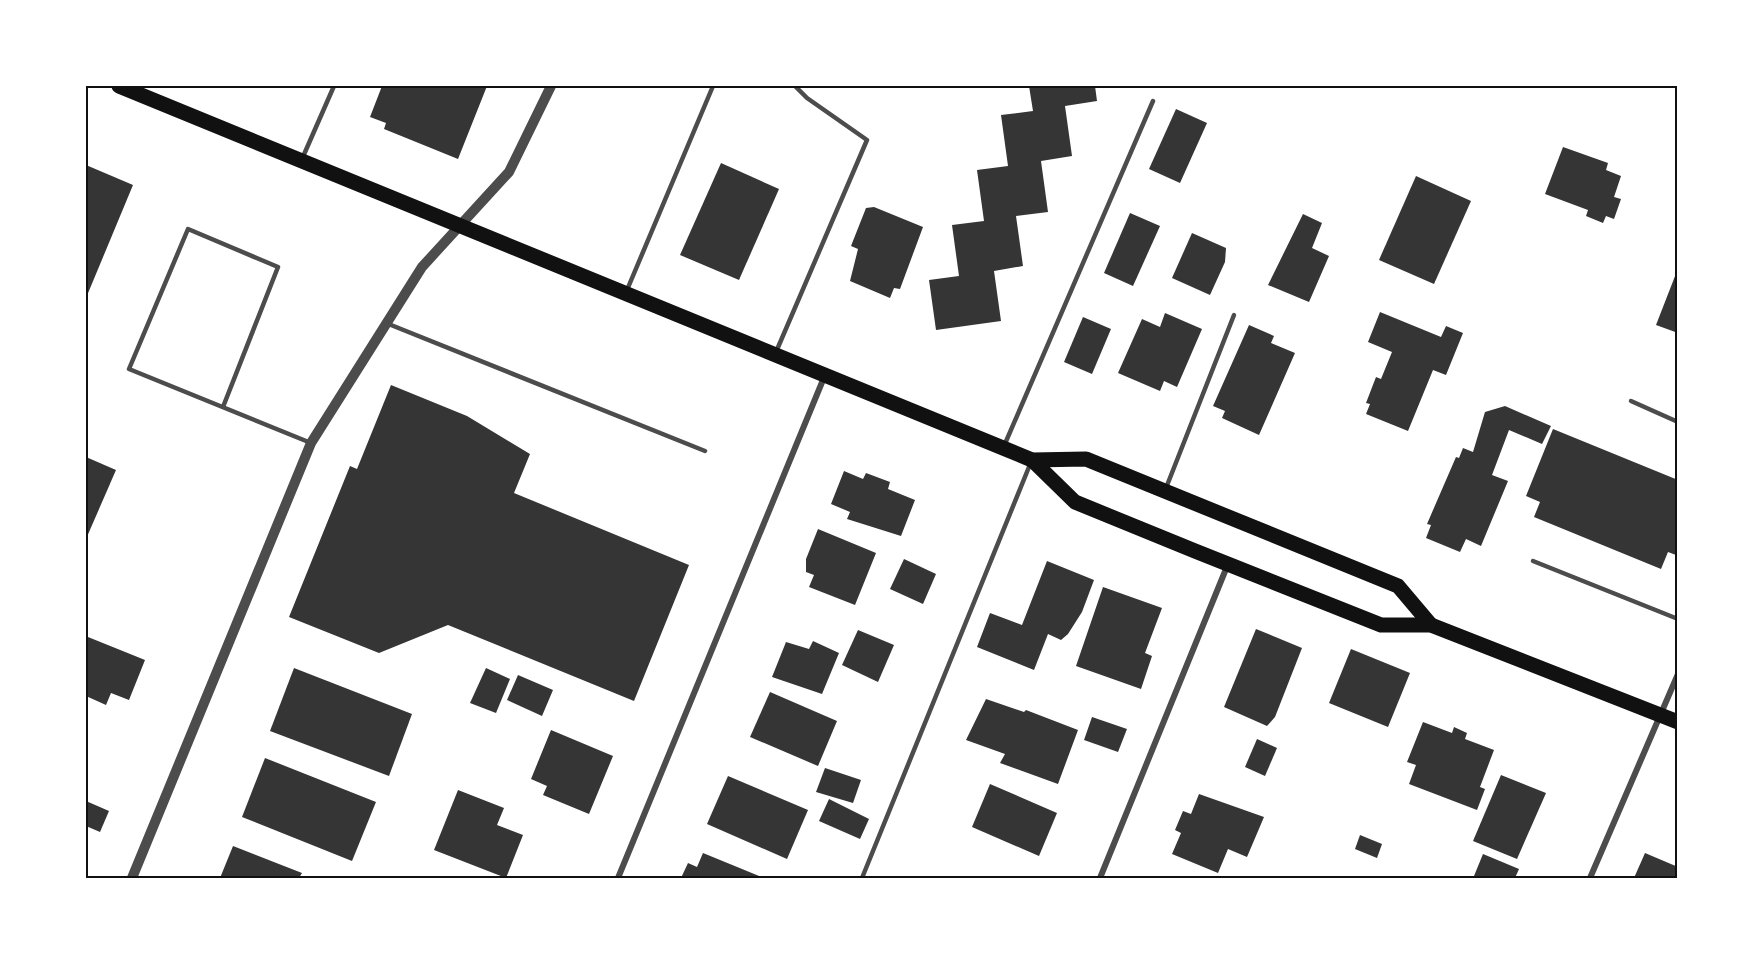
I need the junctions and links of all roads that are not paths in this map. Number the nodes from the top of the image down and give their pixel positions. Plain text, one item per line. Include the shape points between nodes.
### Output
1 (119, 86) edge
2 (334, 86) edge
3 (551, 86) edge
4 (713, 86) edge
5 (795, 86) edge
6 (1153, 101) dead end
7 (301, 162) junction
8 (459, 227) junction
9 (626, 294) junction
10 (1234, 315) dead end
11 (386, 323) junction
12 (775, 355) junction
13 (825, 375) junction
14 (1631, 401) dead end
15 (223, 407) junction
16 (1677, 422) edge
17 (311, 443) junction
18 (1003, 448) junction
19 (705, 451) dead end
20 (1032, 460) junction
21 (1165, 491) junction
22 (1533, 561) dead end
23 (1228, 564) junction
24 (1677, 619) edge
25 (1431, 625) junction
26 (1677, 674) edge
27 (1659, 714) junction
28 (1677, 722) edge
29 (132, 879) edge
30 (618, 879) edge
31 (862, 879) edge
32 (1100, 879) edge
33 (1590, 879) edge

1 - 7 main road
2 - 7 lane
3 - 8 street via 509,172
4 - 9 lane
5 - 12 lane via 867,140
6 - 18 lane
7 - 8 main road
8 - 9 main road
8 - 11 street via 422,267
9 - 12 main road
10 - 21 lane
11 - 17 street
11 - 19 lane
12 - 13 main road
13 - 18 main road
13 - 30 street
14 - 16 lane
15 - 15 lane via 278,267 188,230 129,369
15 - 17 lane
17 - 29 street
18 - 20 main road
20 - 21 main road via 1086,459
20 - 23 main road via 1075,502
20 - 31 lane
21 - 25 main road via 1398,586
22 - 24 lane
23 - 25 main road via 1381,625
23 - 32 street
25 - 27 main road
26 - 27 street
27 - 28 main road
27 - 33 street

